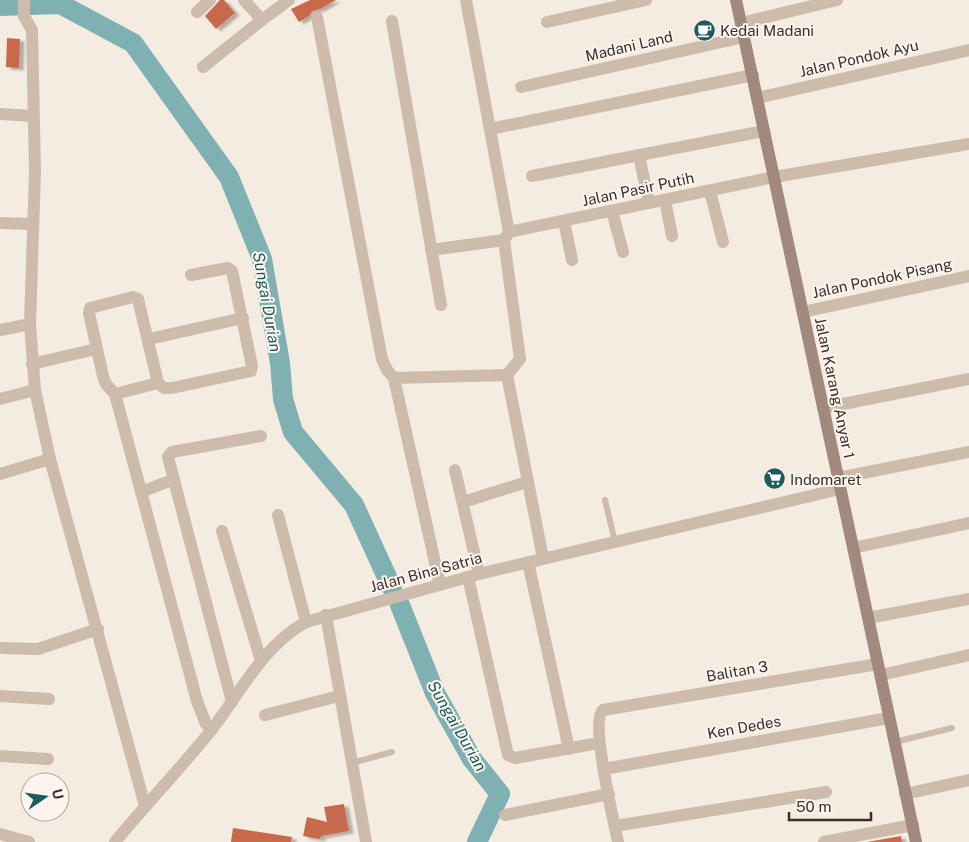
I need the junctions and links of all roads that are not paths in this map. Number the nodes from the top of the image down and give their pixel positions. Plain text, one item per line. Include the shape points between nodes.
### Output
1 (24, 0) edge
2 (210, 0) edge
3 (244, 0) edge
4 (289, 0) edge
5 (466, 0) edge
6 (646, 0) edge
7 (736, 0) edge
8 (837, 0) edge
9 (197, 12) dead end
10 (317, 17) dead end
11 (262, 20) junction
12 (392, 21) dead end
13 (547, 22) dead end
14 (741, 24) junction
15 (744, 37) junction
16 (969, 50) edge
17 (203, 67) dead end
18 (753, 75) junction
19 (521, 87) dead end
20 (757, 98) junction
21 (0, 114) edge
22 (33, 116) junction
23 (490, 129) junction
24 (764, 131) junction
25 (969, 144) edge
26 (639, 155) junction
27 (532, 176) dead end
28 (774, 177) junction
29 (710, 191) junction
30 (665, 200) junction
31 (649, 203) junction
32 (612, 211) junction
33 (564, 221) junction
34 (0, 223) edge
35 (32, 224) junction
36 (506, 236) junction
37 (672, 236) dead end
38 (723, 242) dead end
39 (431, 250) junction
40 (623, 252) dead end
41 (572, 260) dead end
42 (192, 275) dead end
43 (969, 276) edge
44 (441, 305) dead end
45 (802, 312) junction
46 (243, 318) junction
47 (30, 324) junction
48 (0, 330) edge
49 (149, 339) junction
50 (96, 348) junction
51 (32, 364) junction
52 (507, 375) junction
53 (394, 378) junction
54 (969, 379) edge
55 (158, 383) junction
56 (35, 390) junction
57 (115, 394) junction
58 (0, 399) edge
59 (823, 408) junction
60 (261, 436) dead end
61 (969, 452) edge
62 (50, 458) junction
63 (456, 470) dead end
64 (0, 474) edge
65 (172, 480) junction
66 (527, 482) junction
67 (839, 484) junction
68 (141, 492) junction
69 (605, 500) dead end
70 (463, 502) junction
71 (278, 514) dead end
72 (969, 523) edge
73 (222, 531) dead end
74 (615, 542) junction
75 (853, 548) junction
76 (543, 558) junction
77 (528, 562) junction
78 (474, 575) junction
79 (440, 585) junction
80 (969, 599) edge
81 (326, 615) junction
82 (868, 618) junction
83 (306, 622) junction
84 (98, 630) junction
85 (0, 648) edge
86 (969, 655) edge
87 (261, 661) junction
88 (879, 670) junction
89 (0, 696) edge
90 (339, 696) junction
91 (50, 699) dead end
92 (232, 702) junction
93 (265, 715) dead end
94 (889, 718) junction
95 (212, 728) junction
96 (952, 728) dead end
97 (895, 742) junction
98 (599, 743) junction
99 (569, 749) junction
100 (392, 752) dead end
101 (0, 756) edge
102 (48, 759) dead end
103 (351, 764) junction
104 (604, 768) junction
105 (969, 780) edge
106 (826, 792) dead end
107 (609, 794) junction
108 (905, 794) junction
109 (144, 806) junction
110 (505, 815) dead end
111 (913, 825) junction
112 (615, 826) junction
113 (0, 834) edge
114 (29, 842) edge
115 (115, 842) edge
116 (366, 842) edge
117 (618, 842) edge
118 (827, 842) edge
119 (916, 842) edge

1 - 22 street via 24,16 32,30
2 - 9 street
3 - 11 street
4 - 11 street
5 - 23 street
6 - 13 street
7 - 14 main road, Jalan Karang Anyar 1
8 - 14 street
10 - 53 street via 382,359
11 - 17 street
12 - 39 street
14 - 15 main road, Jalan Karang Anyar 1
15 - 18 main road, Jalan Karang Anyar 1
15 - 19 street, Madani Land
16 - 20 street, Jalan Pondok Ayu
18 - 20 main road, Jalan Karang Anyar 1
18 - 23 street
20 - 24 main road, Jalan Karang Anyar 1
21 - 22 street
22 - 35 street via 35,172
23 - 36 street
24 - 26 street
24 - 28 main road, Jalan Karang Anyar 1
25 - 28 street, Jalan Pasir Putih
26 - 27 street
26 - 31 street
28 - 29 street, Jalan Pasir Putih
28 - 45 main road, Jalan Karang Anyar 1
29 - 30 street, Jalan Pasir Putih
29 - 38 street
30 - 31 street, Jalan Pasir Putih
30 - 37 street
31 - 32 street, Jalan Pasir Putih
32 - 33 street, Jalan Pasir Putih
32 - 40 street
33 - 36 street, Jalan Pasir Putih
33 - 41 street
34 - 35 street
35 - 47 street
36 - 39 street, Jalan Pasir Putih
36 - 52 street via 520,353 518,364
39 - 44 street
42 - 46 street via 231,269
43 - 45 street, Jalan Pondok Pisang
45 - 59 main road, Jalan Karang Anyar 1
46 - 49 street
46 - 55 street via 252,366 250,371 172,388 164,388
47 - 48 street
47 - 51 street
49 - 50 street via 138,298 133,297 90,308
49 - 55 street
50 - 51 street
50 - 57 street via 106,384
51 - 56 street
52 - 53 street
52 - 66 street
53 - 79 street
54 - 59 street
55 - 57 street
56 - 58 street
56 - 62 street
57 - 68 street
59 - 67 main road, Jalan Karang Anyar 1
60 - 65 street via 172,452 168,457
61 - 67 street, Jalan Bina Satria
62 - 64 street
62 - 84 street
63 - 70 street
65 - 68 street
65 - 92 street
66 - 70 street
66 - 76 street
67 - 74 street, Jalan Bina Satria
67 - 75 main road, Jalan Karang Anyar 1
68 - 95 street via 197,701 206,724
69 - 74 lane
70 - 78 street
71 - 83 street
72 - 75 street
73 - 87 street
74 - 76 street, Jalan Bina Satria
75 - 82 main road, Jalan Karang Anyar 1
76 - 77 street, Jalan Bina Satria
77 - 78 street, Jalan Bina Satria
77 - 99 street
78 - 79 street, Jalan Bina Satria
78 - 99 street via 508,755 515,758
79 - 81 street, Jalan Bina Satria
80 - 82 street
81 - 83 street, Jalan Bina Satria
81 - 90 street
82 - 88 main road, Jalan Karang Anyar 1
83 - 87 street, Jalan Bina Satria via 291,630
84 - 85 street via 38,649
84 - 109 street
86 - 88 street, Balitan 3
87 - 92 street, Jalan Bina Satria
88 - 94 main road, Jalan Karang Anyar 1
88 - 98 street, Balitan 3 via 603,710 598,718
89 - 91 street
90 - 93 street
90 - 103 street
92 - 95 street, Jalan Bina Satria
94 - 97 main road, Jalan Karang Anyar 1
94 - 104 street, Ken Dedes
95 - 109 street, Jalan Bina Satria
96 - 97 lane
97 - 108 main road, Jalan Karang Anyar 1
98 - 99 street
98 - 104 street
100 - 103 lane
101 - 102 street
103 - 116 street
104 - 107 street
105 - 108 street
106 - 112 street
107 - 110 street
107 - 112 street
108 - 111 main road, Jalan Karang Anyar 1
109 - 115 street, Jalan Bina Satria
111 - 118 street
111 - 119 main road, Jalan Karang Anyar 1
112 - 117 street
113 - 114 street

